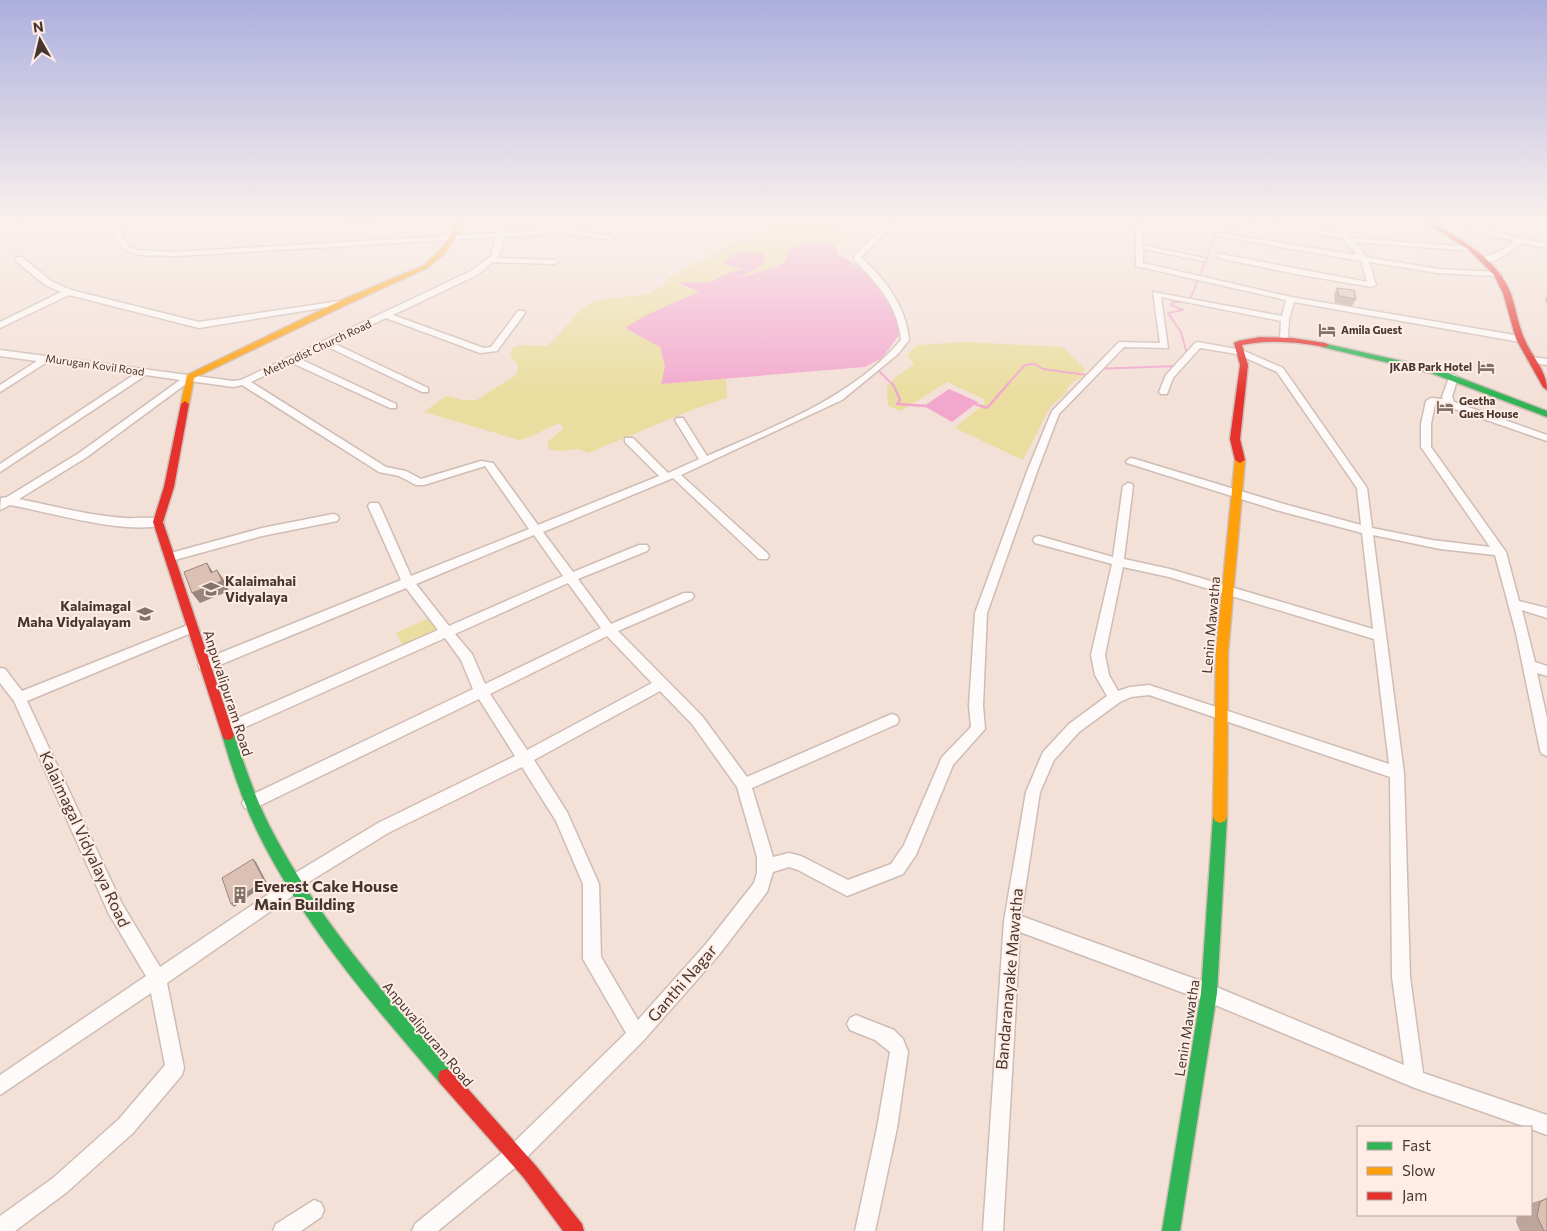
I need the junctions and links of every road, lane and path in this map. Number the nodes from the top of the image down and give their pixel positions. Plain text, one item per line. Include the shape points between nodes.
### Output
1 (45, 280) edge
2 (400, 280) edge
3 (458, 280) edge
4 (881, 280) edge
5 (1213, 280) edge
6 (1345, 280) edge
7 (1371, 280) edge
8 (1501, 280) edge
9 (68, 292) junction
10 (1291, 299) junction
11 (346, 302) junction
12 (520, 313) dead end
13 (386, 315) junction
14 (1285, 319) junction
15 (0, 325) edge
16 (1284, 337) junction
17 (1520, 339) junction
18 (326, 343) junction
19 (0, 352) edge
20 (1239, 352) junction
21 (47, 358) junction
22 (292, 359) junction
23 (1531, 360) junction
24 (1547, 362) edge
25 (144, 372) junction
26 (1453, 376) junction
27 (190, 377) junction
28 (244, 382) junction
29 (1547, 387) edge
30 (0, 389) edge
31 (425, 390) dead end
32 (1164, 392) dead end
33 (1451, 404) junction
34 (393, 406) dead end
35 (1547, 414) edge
36 (680, 420) dead end
37 (1547, 438) edge
38 (628, 440) dead end
39 (705, 460) junction
40 (1131, 461) dead end
41 (0, 469) edge
42 (670, 476) junction
43 (1128, 486) dead end
44 (1238, 494) junction
45 (3, 502) edge
46 (374, 506) dead end
47 (333, 518) dead end
48 (158, 522) junction
49 (535, 529) junction
50 (1367, 530) junction
51 (1039, 540) dead end
52 (643, 548) dead end
53 (1500, 552) junction
54 (763, 556) dead end
55 (171, 557) junction
56 (1118, 562) junction
57 (571, 577) junction
58 (408, 582) junction
59 (1230, 591) junction
60 (688, 596) dead end
61 (1515, 604) junction
62 (1547, 613) edge
63 (192, 628) junction
64 (609, 630) junction
65 (448, 632) junction
66 (1380, 636) junction
67 (205, 665) junction
68 (1529, 666) junction
69 (1547, 671) edge
70 (2, 682) edge
71 (662, 684) junction
72 (481, 691) junction
73 (18, 698) junction
74 (1115, 698) junction
75 (1220, 714) junction
76 (892, 720) dead end
77 (227, 729) junction
78 (1547, 750) edge
79 (525, 758) junction
80 (1397, 773) junction
81 (744, 785) junction
82 (250, 803) junction
83 (765, 867) junction
84 (293, 883) junction
85 (1012, 921) junction
86 (157, 978) junction
87 (1210, 994) junction
88 (856, 1024) dead end
89 (638, 1035) junction
90 (1415, 1079) junction
91 (0, 1086) edge
92 (1547, 1125) edge
93 (515, 1155) junction
94 (314, 1210) dead end
95 (0, 1229) edge
96 (283, 1231) edge
97 (422, 1231) edge
98 (575, 1231) edge
99 (865, 1231) edge
100 (993, 1231) edge
101 (1171, 1231) edge

1 - 9 street
2 - 11 street
3 - 13 street, Methodist Church Road
4 - 39 street via 905,330 905,340 895,352 839,398
5 - 10 street
6 - 7 street via 1372,285
8 - 17 street
9 - 11 street via 199,325
9 - 15 street
10 - 14 street
10 - 17 street
11 - 27 street
12 - 13 street via 494,350 490,351
13 - 18 street, Methodist Church Road
14 - 16 street
14 - 83 street via 1156,294 1165,346 1122,344 1055,413 981,612 976,706 978,729 947,761 910,850 897,869 847,888 801,863 788,860
16 - 20 street via 1245,340 1238,343
16 - 26 street
17 - 23 street
18 - 22 street, Methodist Church Road
18 - 31 street
19 - 21 street, Murugan Kovil Road
20 - 32 street via 1198,346 1169,377
20 - 44 street, Lenin Mawatha via 1244,365 1235,439 1240,454
20 - 50 street via 1280,370 1362,488
21 - 25 street, Murugan Kovil Road
21 - 30 street
22 - 28 street, Methodist Church Road
22 - 34 street
23 - 24 street
23 - 29 street
25 - 27 street, Murugan Kovil Road
25 - 41 street
26 - 33 street via 1447,397
26 - 35 street
27 - 28 street, Methodist Church Road via 233,384
27 - 45 street via 83,455
27 - 48 street via 169,487
28 - 49 street, Ganthi Nagar via 383,470 402,473 420,483 485,464
33 - 37 street
33 - 53 street via 1431,401 1425,427 1426,447
36 - 39 street
38 - 42 street
39 - 42 street
40 - 44 street
42 - 49 street
42 - 54 street
43 - 56 street
44 - 50 street
44 - 59 street, Lenin Mawatha
45 - 48 street via 93,517
46 - 58 street
47 - 55 street via 262,532
48 - 55 street, Anpuvalipuram Road
49 - 57 street, Ganthi Nagar
49 - 58 street
50 - 53 street via 1434,544
50 - 66 street
51 - 56 street
52 - 57 street
53 - 61 street
55 - 63 street, Anpuvalipuram Road
56 - 59 street
56 - 74 street via 1098,656 1102,675
57 - 64 street, Ganthi Nagar
57 - 65 street
58 - 65 street
58 - 67 street
59 - 66 street
59 - 75 street, Lenin Mawatha via 1222,652
60 - 64 street
61 - 62 street
61 - 68 street
63 - 67 street, Anpuvalipuram Road
63 - 73 street
64 - 71 street, Ganthi Nagar
64 - 72 street
65 - 72 street via 467,658
65 - 77 street
66 - 80 street
67 - 77 street, Anpuvalipuram Road
68 - 69 street
68 - 78 street
70 - 73 street, Kalaimagal Vidyalaya Road
71 - 79 street
71 - 81 street, Ganthi Nagar via 697,720
72 - 79 street
72 - 82 street
73 - 86 street, Kalaimagal Vidyalaya Road via 115,908
74 - 75 street, Bandaranayake Mawatha via 1149,690
74 - 85 street, Bandaranayake Mawatha via 1074,728 1048,756 1033,792
75 - 80 street, Bandaranayake Mawatha
75 - 87 street, Lenin Mawatha via 1220,848
76 - 81 street
77 - 82 street, Anpuvalipuram Road via 234,761
79 - 84 street via 383,828
79 - 89 street via 562,817 591,884 592,959
80 - 90 street via 1400,977
81 - 83 street, Ganthi Nagar via 765,856
82 - 84 street, Anpuvalipuram Road via 270,846
83 - 89 street, Ganthi Nagar via 760,886 712,950
84 - 86 street via 285,892
84 - 93 street, Anpuvalipuram Road via 377,998
85 - 87 street
85 - 100 street, Bandaranayake Mawatha
86 - 91 street
86 - 95 street, Kalaimagal Vidyalaya Road via 175,1068 126,1126 60,1185
87 - 90 street
87 - 101 street, Lenin Mawatha
88 - 99 street via 896,1041 899,1052
89 - 93 street, Ganthi Nagar
90 - 92 street
93 - 97 street, Ganthi Nagar
93 - 98 street, Anpuvalipuram Road
94 - 96 street

